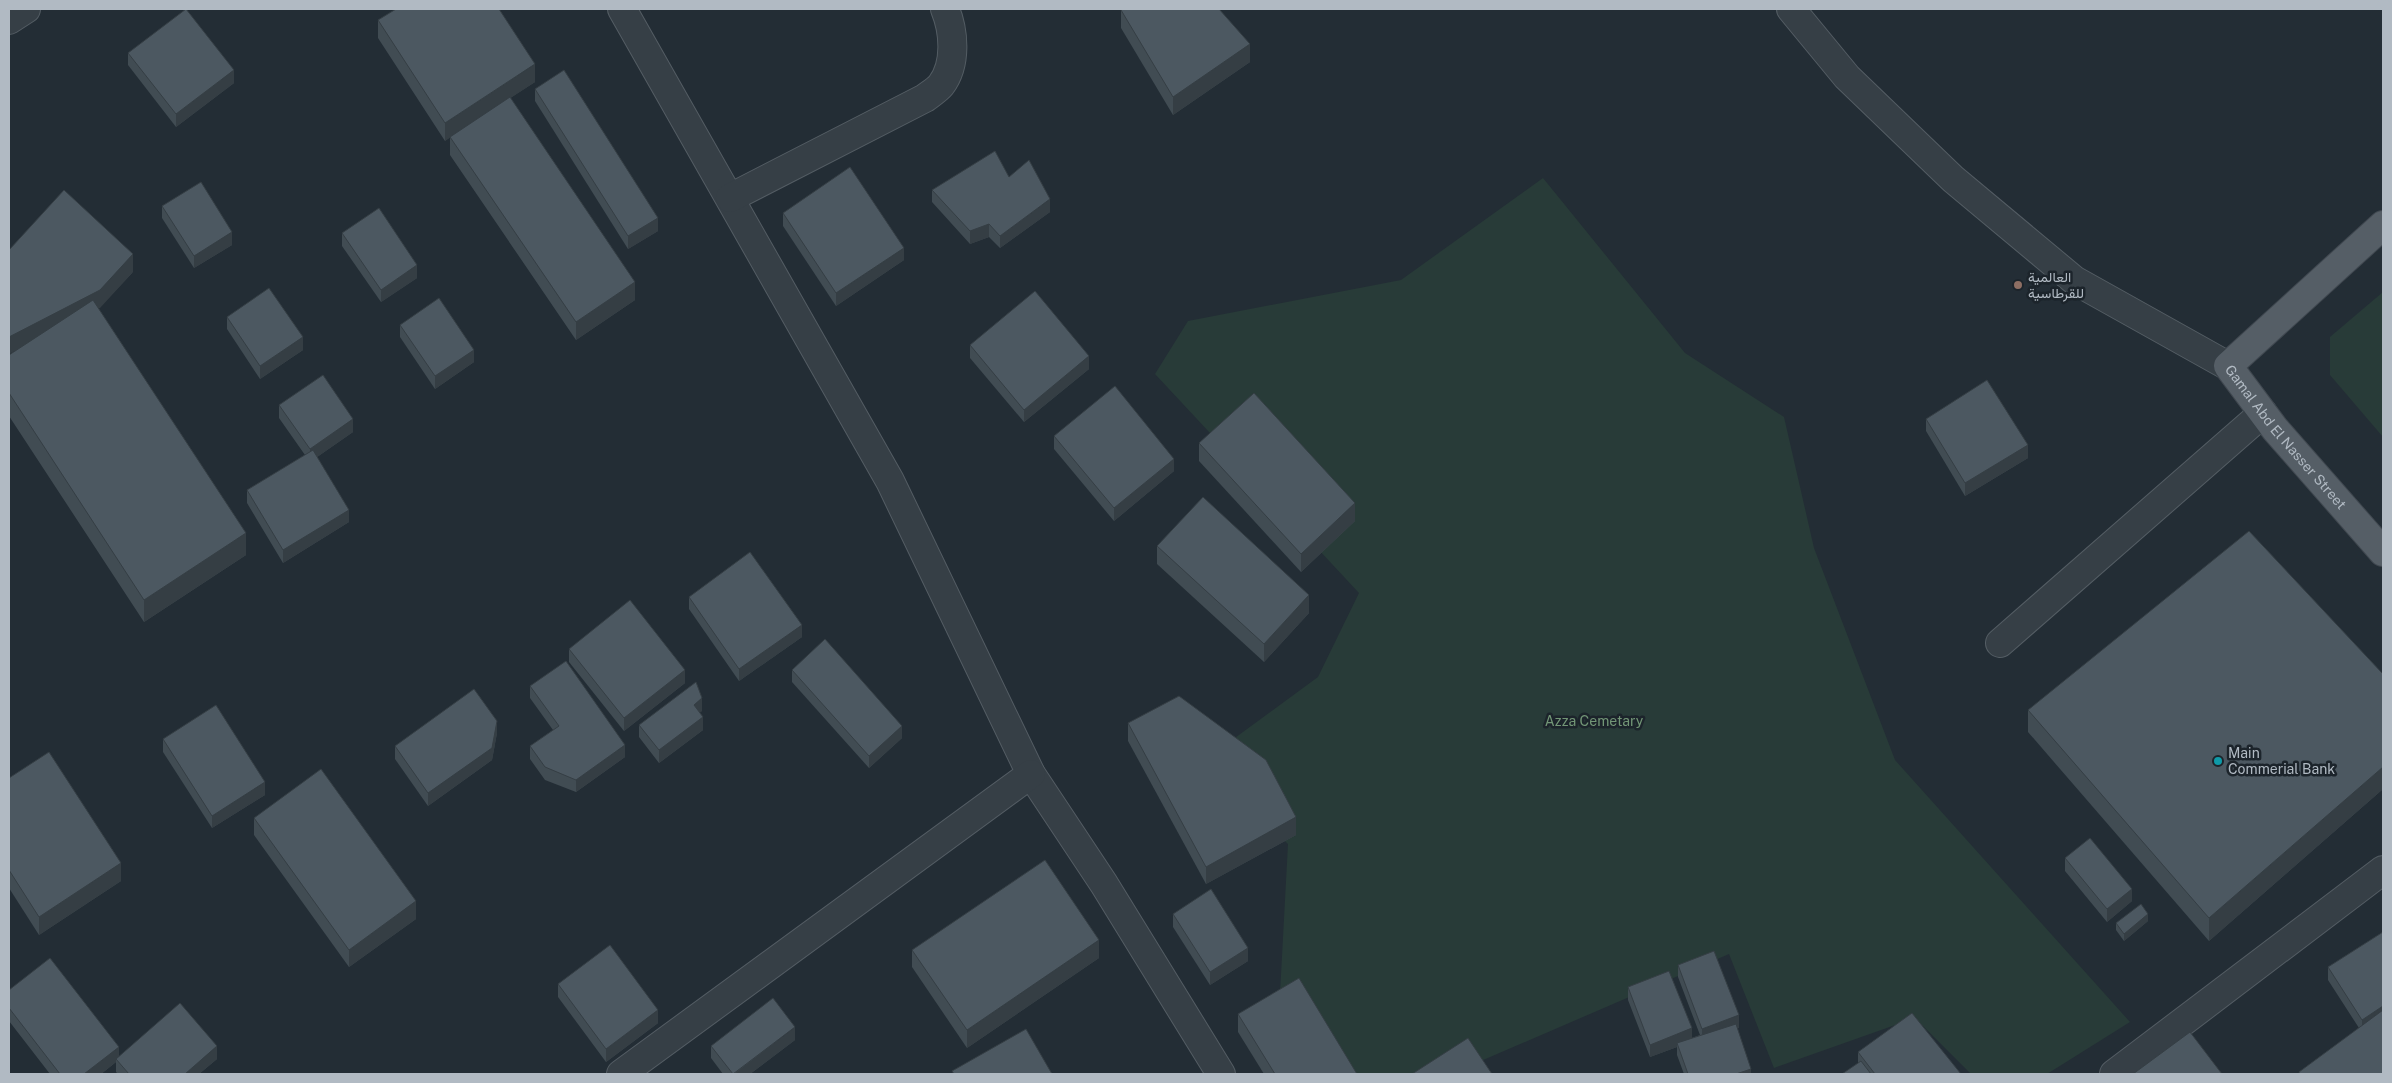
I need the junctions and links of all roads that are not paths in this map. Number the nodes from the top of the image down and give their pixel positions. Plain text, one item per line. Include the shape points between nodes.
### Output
1 (26, 9) edge
2 (622, 9) edge
3 (945, 9) edge
4 (1791, 9) edge
5 (9, 20) edge
6 (730, 198) junction
7 (2383, 225) edge
8 (2228, 366) junction
9 (2263, 413) junction
10 (2383, 552) edge
11 (2000, 643) dead end
12 (1030, 774) junction
13 (2383, 870) edge
14 (621, 1074) edge
15 (1221, 1074) edge
16 (2114, 1074) edge

1 - 5 street
2 - 6 street
3 - 6 street via 950,23 952,50 947,74 940,86 925,98
4 - 8 street via 1847,77 1954,179 2074,280
6 - 12 street via 890,481
7 - 8 main road, Gamal Abd El Nasser Street
8 - 9 main road, Gamal Abd El Nasser Street
9 - 10 main road, Gamal Abd El Nasser Street
9 - 11 street
12 - 14 street
12 - 15 street via 1104,884
13 - 16 street

